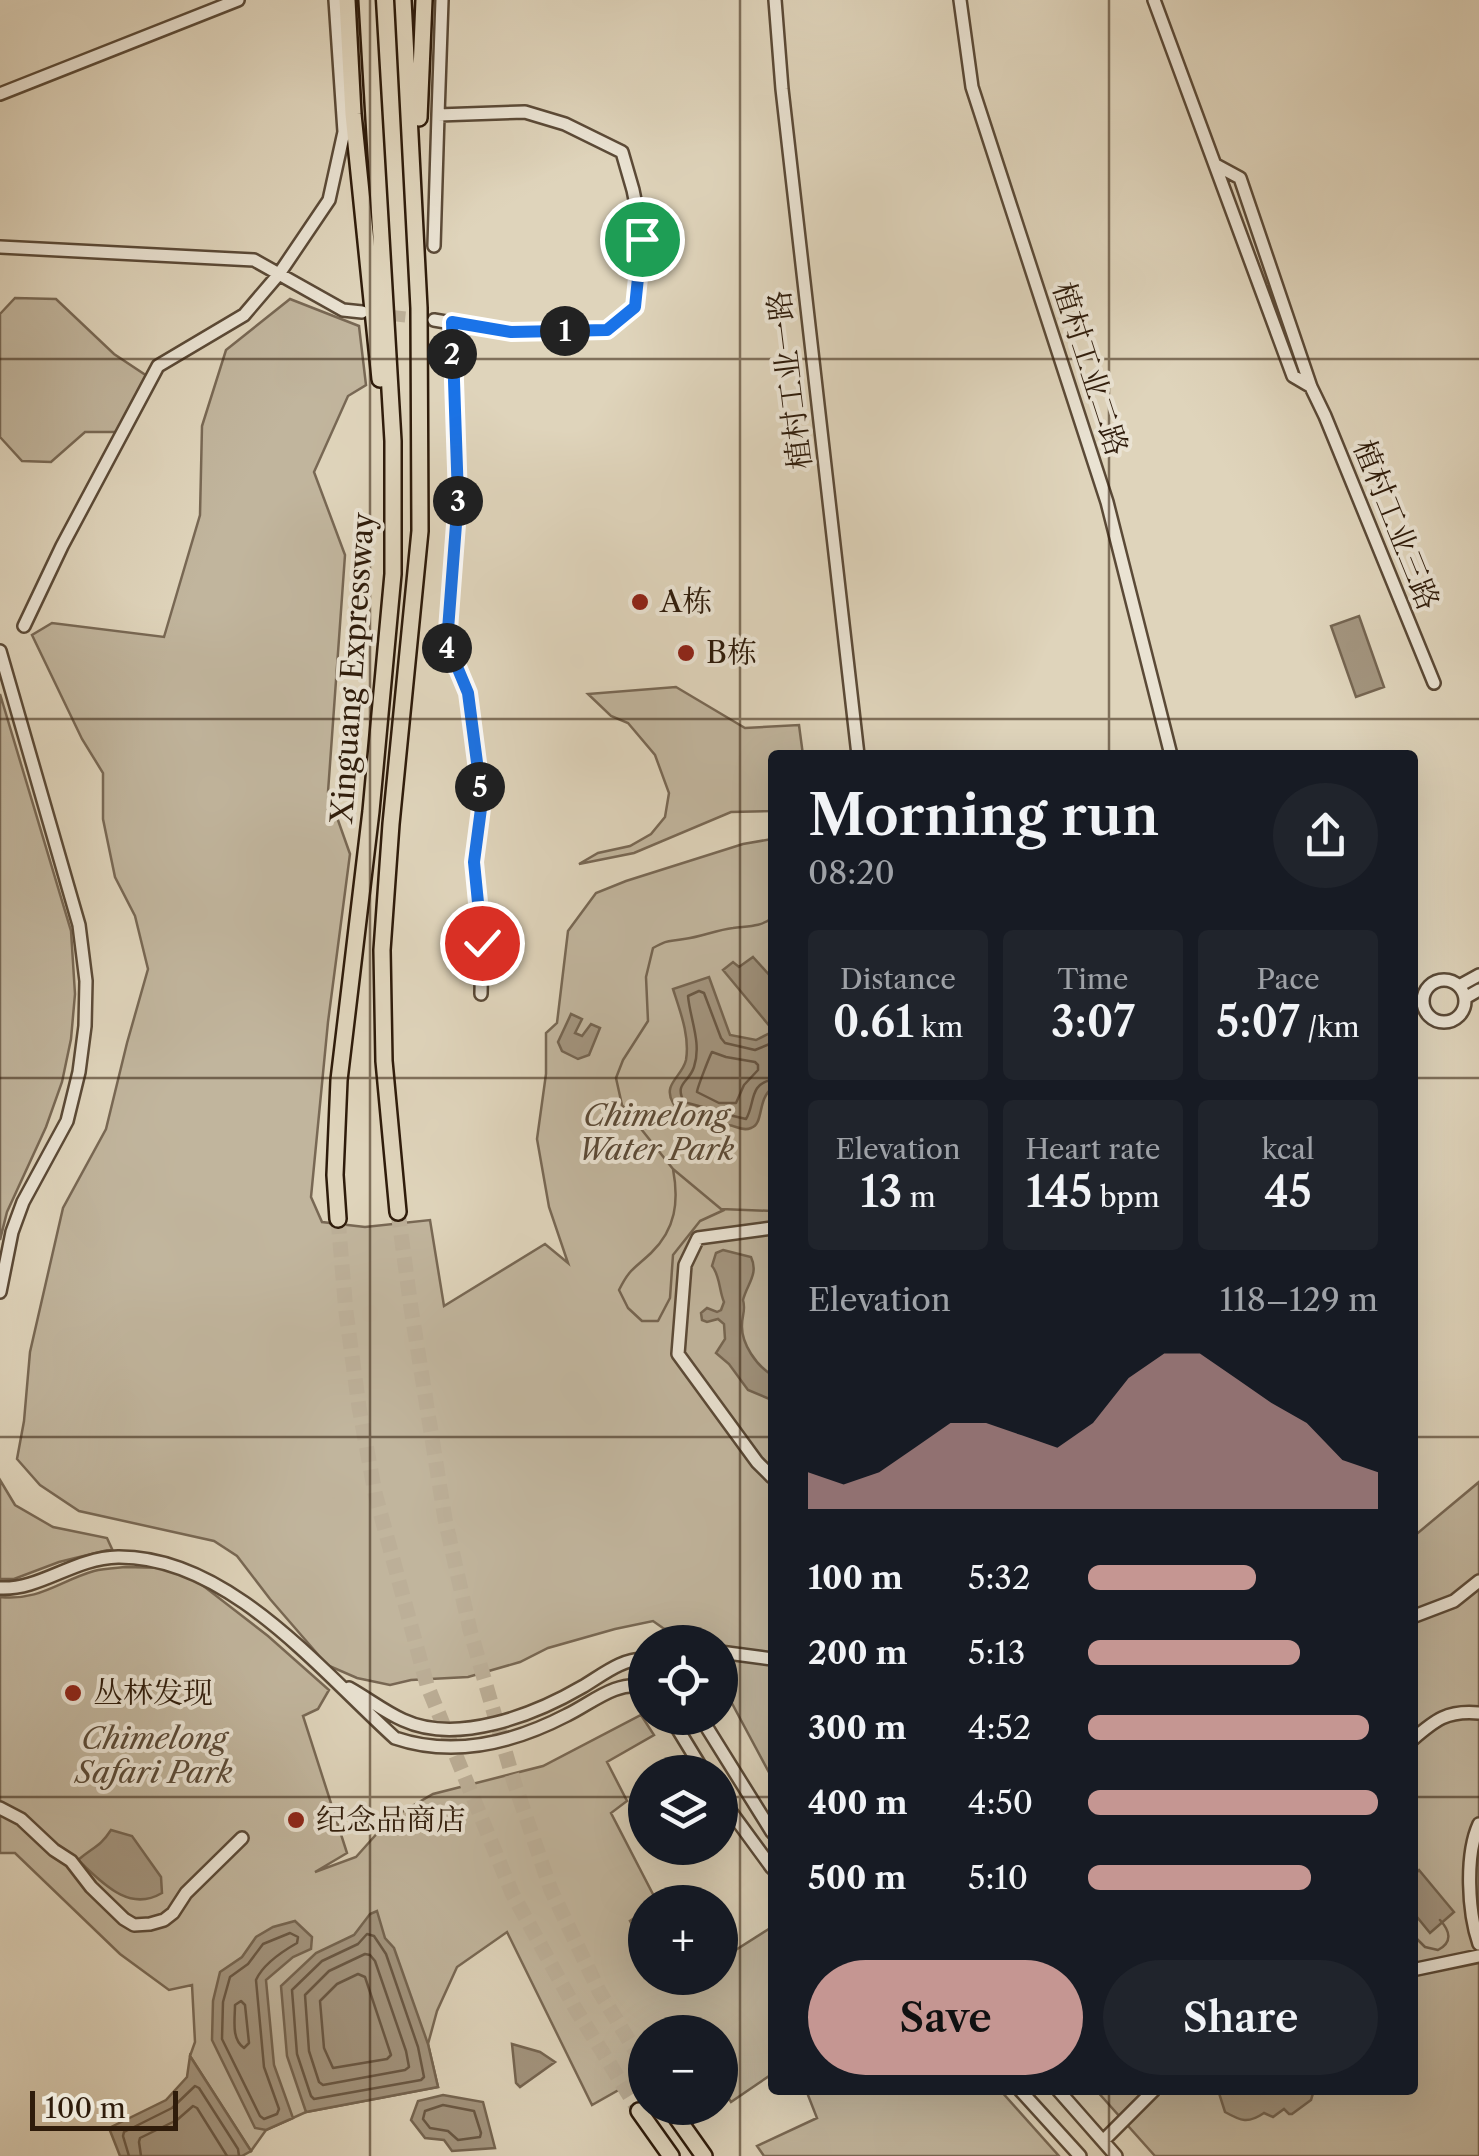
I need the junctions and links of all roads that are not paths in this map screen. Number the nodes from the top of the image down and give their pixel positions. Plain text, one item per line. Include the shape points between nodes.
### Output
1 (238, 0) edge
2 (335, 0) edge
3 (348, 0) edge
4 (367, 0) edge
5 (403, 0) edge
6 (424, 0) edge
7 (442, 0) edge
8 (775, 0) edge
9 (960, 0) edge
10 (1154, 0) edge
11 (0, 94) edge
12 (438, 115) junction
13 (416, 212) junction
14 (434, 246) dead end
15 (0, 247) edge
16 (279, 274) junction
17 (362, 312) tunnel mouth
18 (434, 320) tunnel mouth
19 (452, 322) junction
20 (393, 500) junction
21 (24, 626) dead end
22 (0, 651) edge
23 (1434, 683) dead end
24 (857, 750) edge
25 (1170, 750) edge
26 (1479, 975) edge
27 (1479, 990) edge
28 (481, 994) dead end
29 (398, 1212) tunnel mouth
30 (338, 1219) tunnel mouth
31 (768, 1229) edge
32 (0, 1292) edge
33 (768, 1473) edge
34 (1479, 1582) edge
35 (0, 1588) edge
36 (1418, 1616) edge
37 (738, 1654) edge
38 (768, 1658) edge
39 (628, 1662) edge
40 (334, 1680) junction
41 (628, 1685) edge
42 (1479, 1713) edge
43 (712, 1735) edge
44 (1418, 1735) edge
45 (0, 1808) edge
46 (738, 1822) edge
47 (1479, 1824) edge
48 (768, 1826) edge
49 (242, 1838) dead end
50 (768, 1863) edge
51 (1479, 1944) edge
52 (1479, 1956) edge
53 (1418, 1969) edge
54 (1025, 2095) edge
55 (1062, 2095) edge
56 (1149, 2095) edge
57 (649, 2125) edge
58 (682, 2125) edge
59 (1103, 2140) junction
60 (671, 2156) edge
61 (704, 2156) edge
62 (1080, 2156) edge
63 (1116, 2156) edge

1 - 11 street
2 - 16 street via 344,132 329,200
3 - 20 highway via 353,114
4 - 20 highway, Xinguang Expressway
5 - 13 highway, Xinguang Expressway
6 - 13 highway
7 - 12 street
8 - 24 street, 植村工业一路
9 - 25 street, 植村工业二路 via 972,87 1107,502
10 - 23 street, 植村工业三路 via 1216,164 1240,178 1311,387
12 - 14 street
12 - 19 street via 525,112 622,152 642,239 635,307 607,330 511,332
13 - 29 highway, Xinguang Expressway via 420,530 382,969
15 - 16 street via 254,260
16 - 17 street via 343,310
16 - 21 street via 244,315 158,366
18 - 19 street
19 - 28 street via 458,498 446,656 468,693 482,801 474,862
20 - 30 highway, Xinguang Expressway via 394,574 339,1080
22 - 32 street via 79,925 86,980 85,1026 67,1120 23,1202
26 - 27 street via 1462,992
31 - 33 street via 698,1238 685,1265 678,1354
34 - 36 street
35 - 40 street via 16,1589 77,1564 146,1558 187,1570 266,1617
37 - 38 street
39 - 40 street via 529,1713 476,1727 423,1727
40 - 41 street via 395,1738 445,1749 509,1740
42 - 44 street via 1438,1718
43 - 48 street
45 - 49 street via 71,1861 134,1925 173,1913
46 - 50 street
47 - 51 street via 1472,1841 1471,1900
52 - 53 street
54 - 62 street
55 - 59 street
56 - 59 street
57 - 60 highway
58 - 61 highway
59 - 63 street

